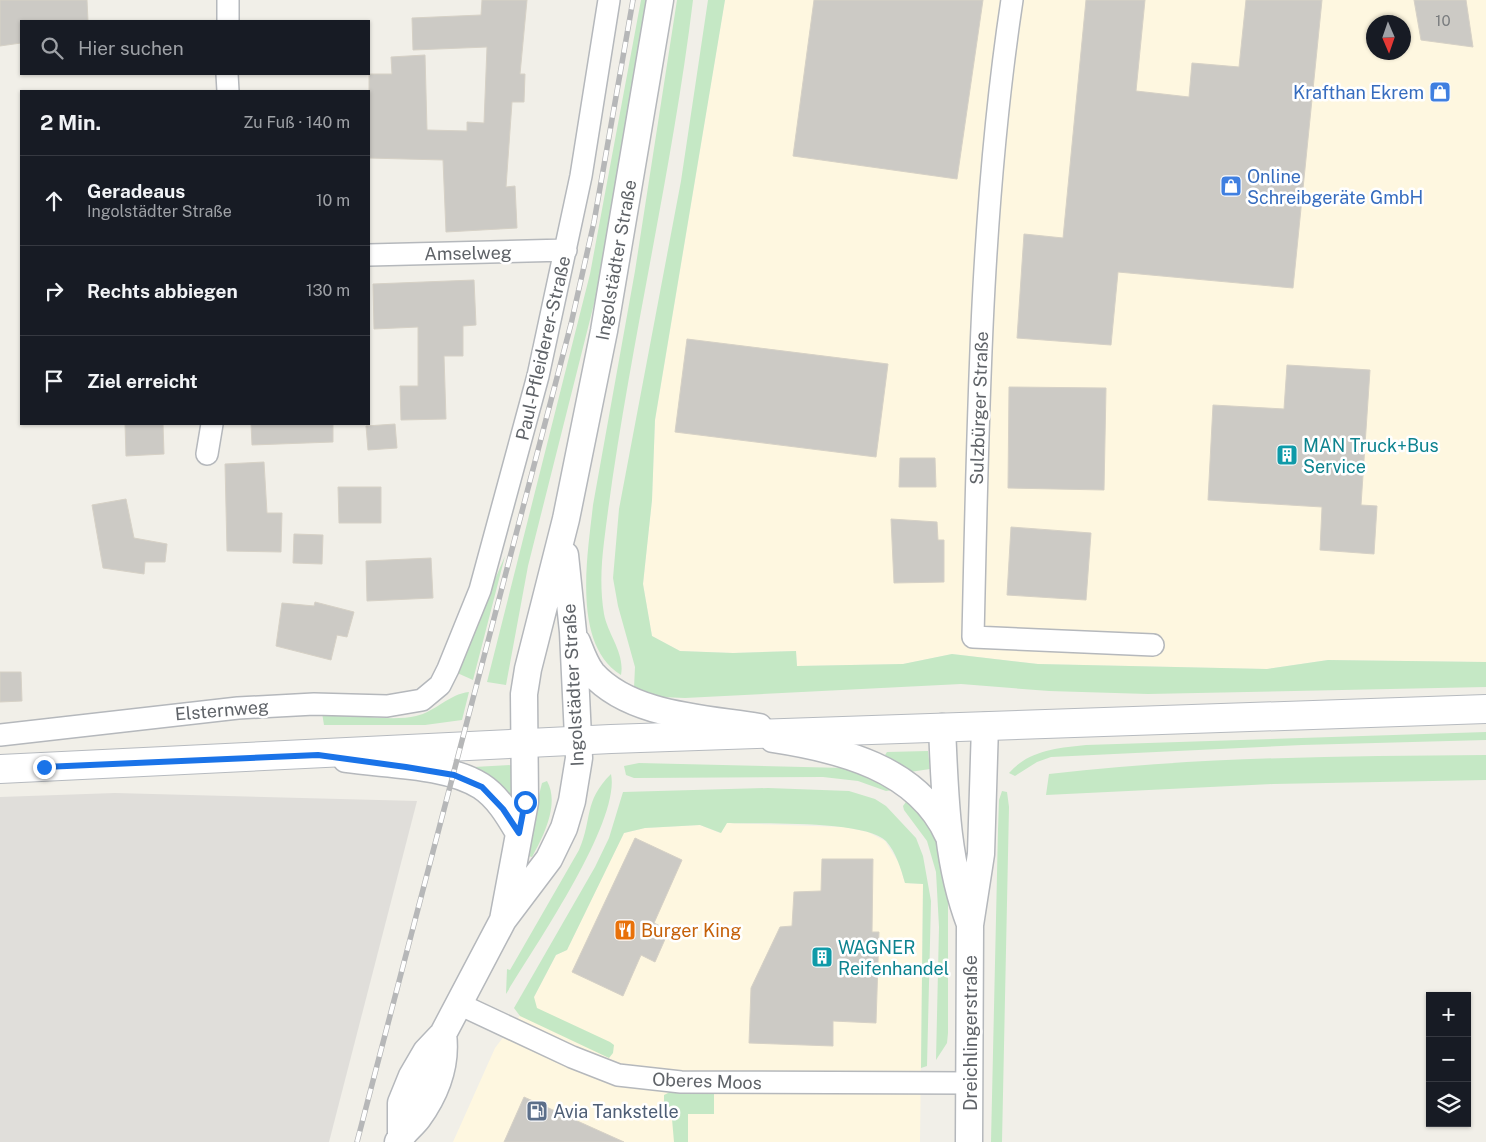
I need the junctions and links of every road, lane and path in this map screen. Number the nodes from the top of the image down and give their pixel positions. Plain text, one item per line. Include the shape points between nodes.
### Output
1 (228, 0) edge
2 (609, 0) edge
3 (660, 0) edge
4 (1012, 0) edge
5 (228, 20) edge
6 (228, 75) edge
7 (228, 90) edge
8 (566, 250) junction
9 (370, 255) edge
10 (212, 425) edge
11 (207, 454) dead end
12 (566, 519) junction
13 (573, 632) junction
14 (1154, 645) dead end
15 (440, 685) joint
16 (1486, 709) edge
17 (985, 726) junction
18 (942, 727) junction
19 (788, 732) junction
20 (738, 734) junction
21 (0, 735) edge
22 (578, 740) junction
23 (525, 743) junction
24 (318, 755) junction
25 (0, 769) edge
26 (519, 833) junction
27 (948, 835) junction
28 (503, 920) junction
29 (970, 925) junction
30 (459, 1004) junction
31 (970, 1083) junction
32 (399, 1139) edge
33 (969, 1142) edge

1 - 5 street
2 - 8 street, Paul-Pfleiderer-Straße
3 - 12 street, Ingolstädter Straße via 604,331
4 - 14 street, Sulzbürger Straße via 983,286 973,637
6 - 7 street
8 - 9 street, Amselweg
8 - 15 street, Paul-Pfleiderer-Straße via 538,376 494,546 473,609
10 - 11 street
12 - 13 street, Ingolstädter Straße via 566,578
12 - 23 street, Ingolstädter Straße via 528,669 524,694
13 - 19 street via 584,661 593,674 632,701 656,709
13 - 22 street, Ingolstädter Straße
15 - 21 street, Elsternweg via 422,700 387,706 314,704 238,708
16 - 17 main road
17 - 18 main road
17 - 29 street, Dreichlingerstraße via 982,854
18 - 19 main road
18 - 27 street, Dreichlingerstraße
19 - 20 main road
20 - 22 main road
20 - 27 street via 850,756 885,770 928,804
22 - 23 main road
22 - 28 street, Ingolstädter Straße via 576,786 560,836 537,877
23 - 24 main road
23 - 26 street, Ingolstädter Straße via 525,793
24 - 25 main road
24 - 26 street via 442,772 471,781 494,798
26 - 28 street, Ingolstädter Straße
27 - 29 street, Dreichlingerstraße
28 - 30 street, Ingolstädter Straße
29 - 31 street, Dreichlingerstraße
30 - 31 street, Oberes Moos via 572,1058 618,1075 697,1082
30 - 32 street, Ingolstädter Straße via 444,1034 444,1059 439,1078 422,1112
31 - 33 street, Dreichlingerstraße

